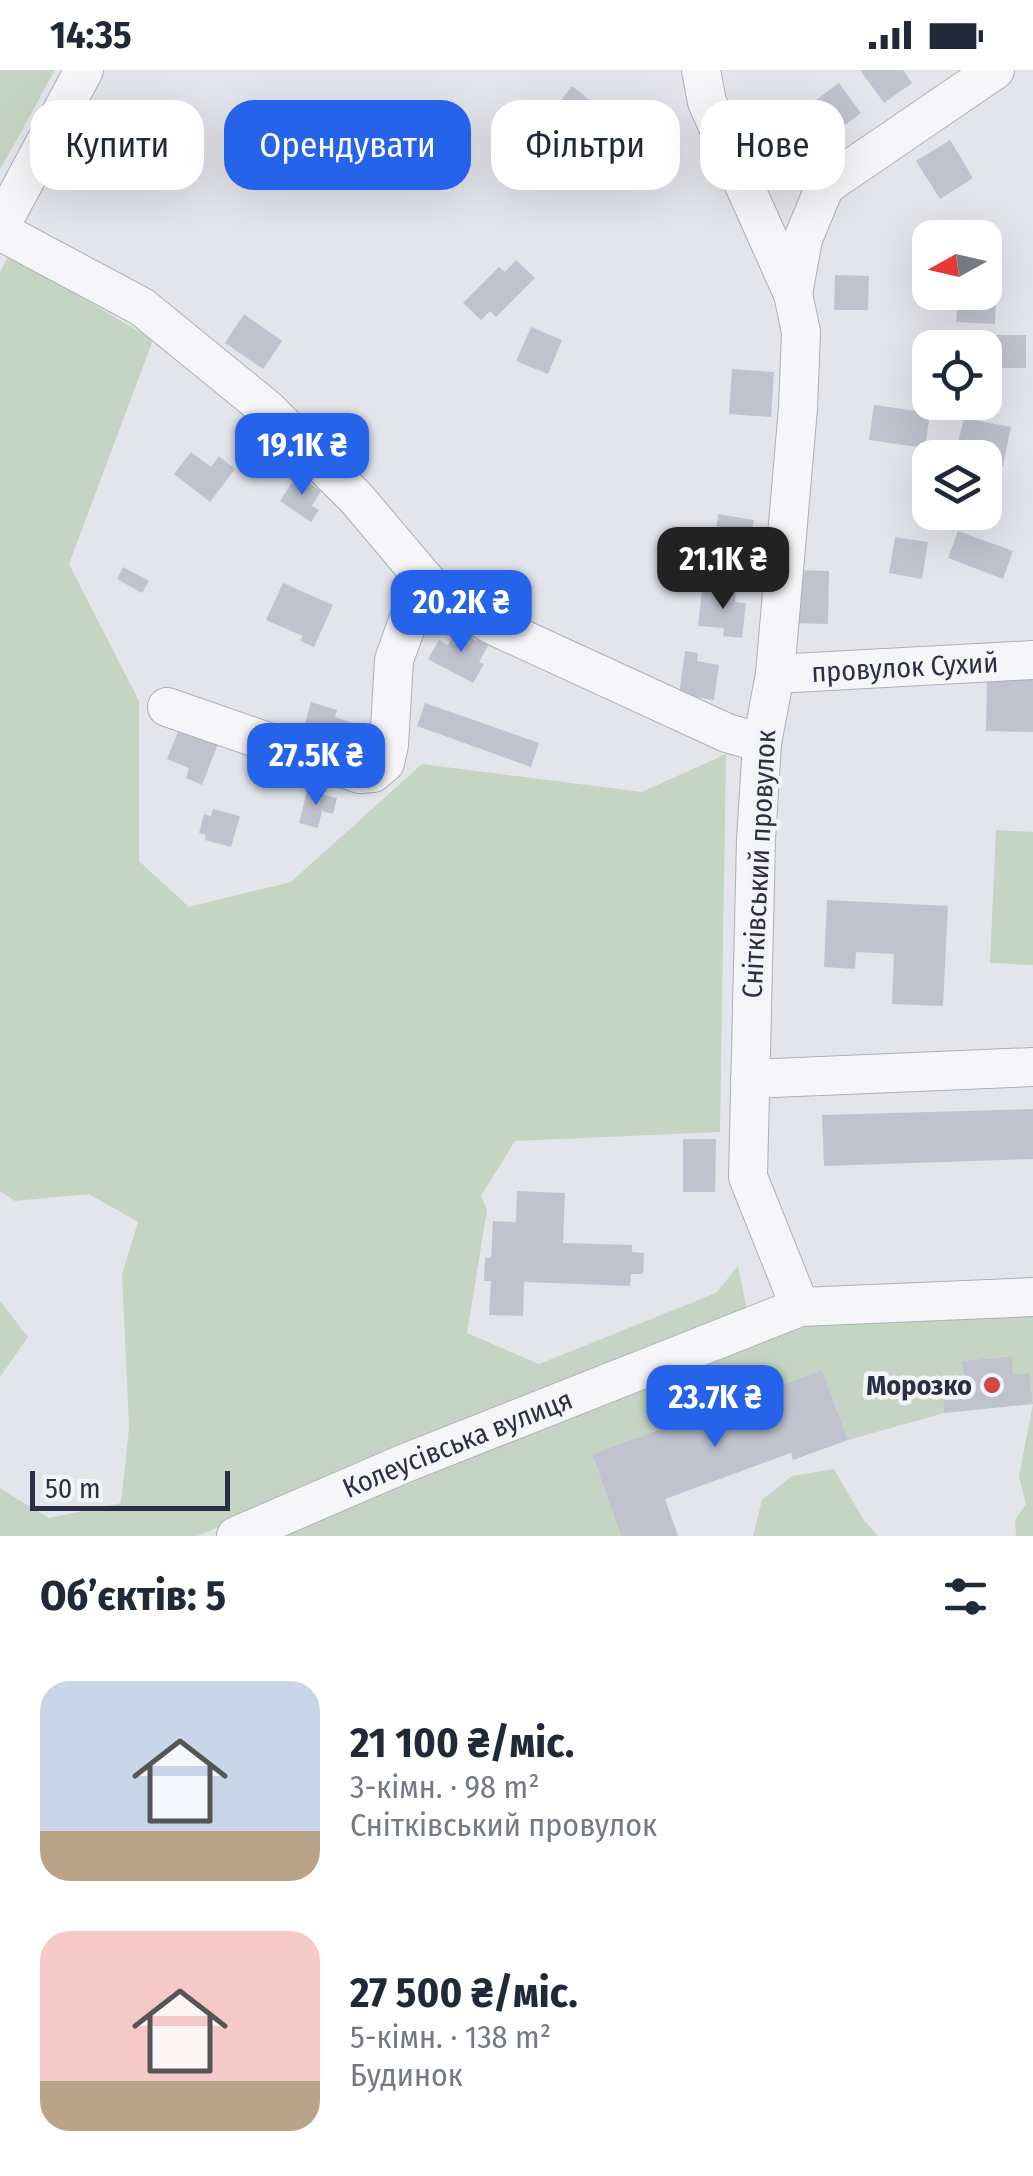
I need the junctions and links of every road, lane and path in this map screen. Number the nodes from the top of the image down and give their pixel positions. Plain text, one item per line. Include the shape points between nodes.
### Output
1 (84, 70) edge
2 (701, 70) edge
3 (995, 70) edge
4 (0, 229) edge
5 (793, 294) junction
6 (433, 589) junction
7 (1033, 660) edge
8 (775, 674) junction
9 (167, 706) dead end
10 (762, 743) junction
11 (1033, 1067) edge
12 (750, 1079) junction
13 (1033, 1297) edge
14 (800, 1307) junction
15 (236, 1536) edge

1 - 4 street
2 - 5 street, Снітківський провулок via 708,102
3 - 5 street, Снітківський провулок via 825,186 803,239
4 - 6 street via 142,308 268,409
5 - 8 street, Снітківський провулок via 801,332 798,408
6 - 9 street via 413,607 394,660 389,746 385,763 373,773
6 - 10 street via 492,626 727,734
7 - 8 street, провулок Сухий
8 - 10 street, Снітківський провулок
10 - 12 street, Снітківський провулок
11 - 12 street
12 - 14 street, Снітківський провулок via 748,1177
13 - 14 street, Колеусівська вулиця
14 - 15 street, Колеусівська вулиця

